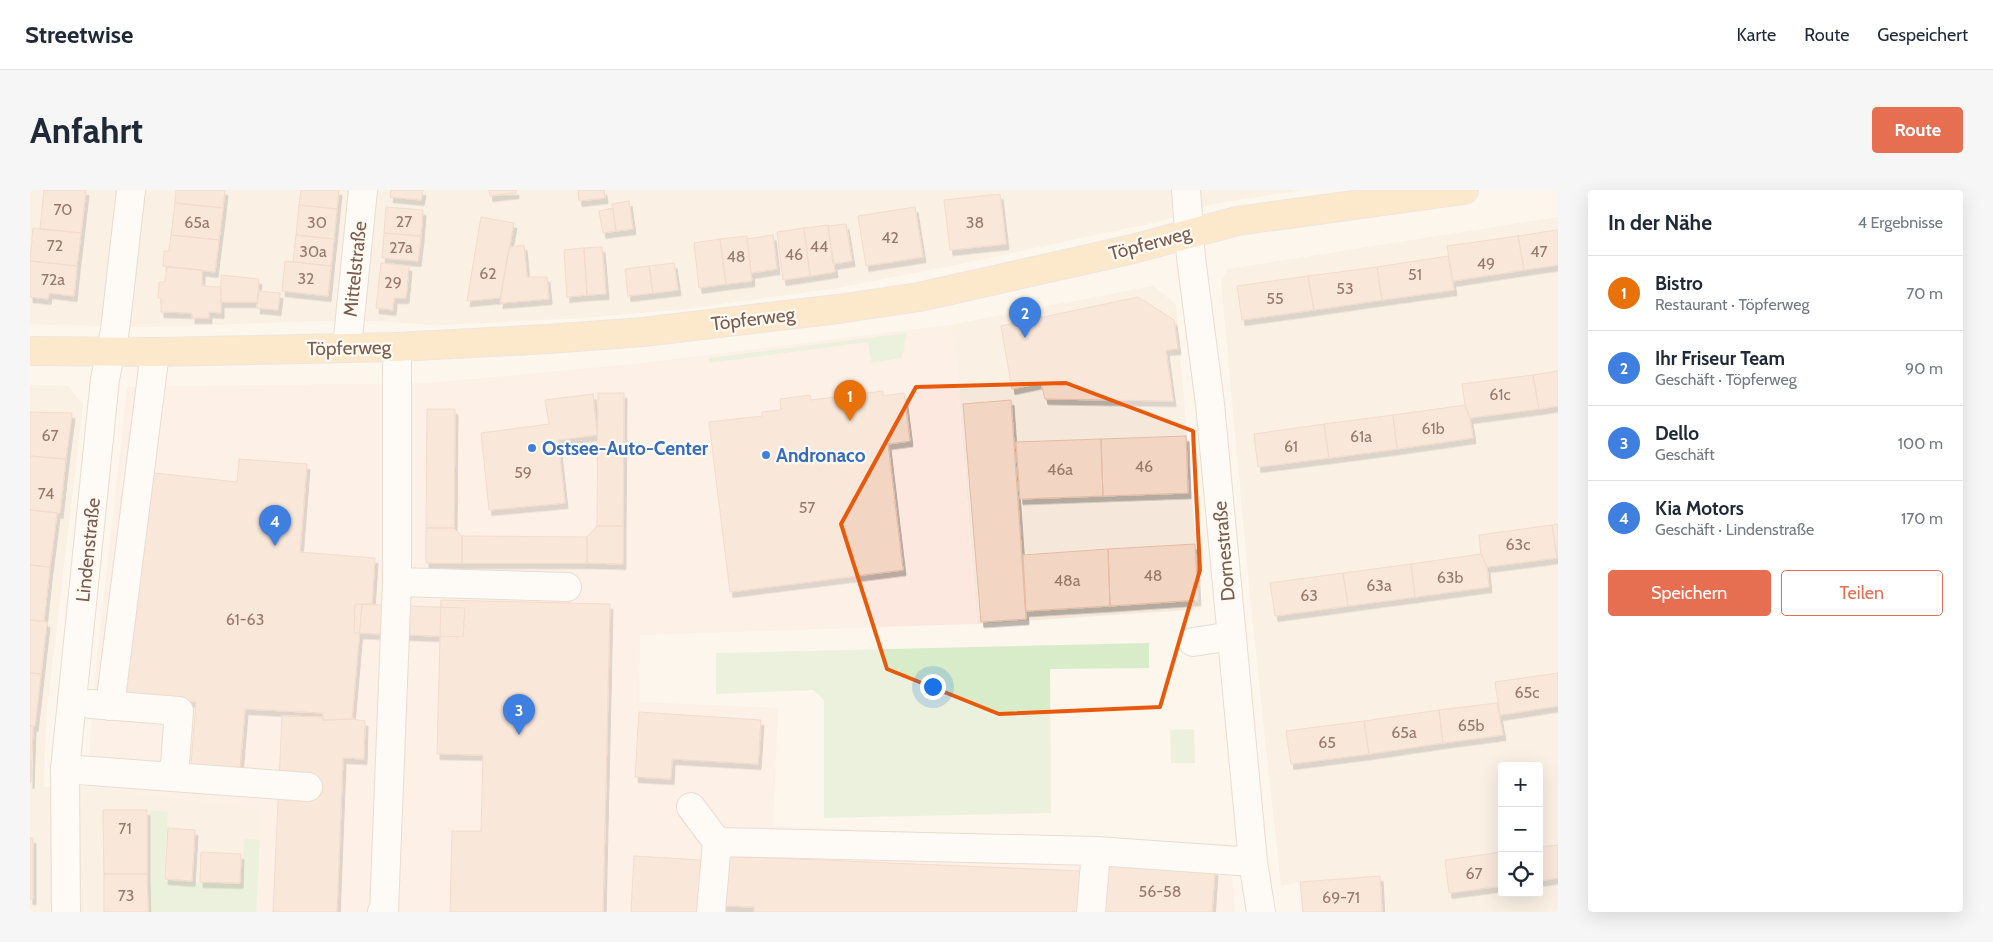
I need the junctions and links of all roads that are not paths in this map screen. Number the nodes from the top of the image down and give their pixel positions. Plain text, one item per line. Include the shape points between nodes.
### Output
1 (131, 190) edge
2 (363, 190) edge
3 (1186, 190) edge
4 (1464, 190) edge
5 (1428, 192) edge
6 (1190, 232) junction
7 (347, 347) junction
8 (397, 347) junction
9 (30, 351) edge
10 (110, 352) junction
11 (155, 352) junction
12 (398, 582) junction
13 (567, 587) dead end
14 (1232, 636) junction
15 (1193, 642) dead end
16 (72, 703) junction
17 (110, 706) junction
18 (65, 769) junction
19 (174, 777) junction
20 (299, 786) dead end
21 (691, 807) dead end
22 (716, 842) junction
23 (1096, 851) junction
24 (1253, 862) junction
25 (66, 912) edge
26 (382, 912) edge
27 (711, 912) edge
28 (1091, 912) edge
29 (1261, 912) edge

1 - 10 street, Lindenstraße
2 - 7 street, Mittelstraße
3 - 6 street, Dornestraße
4 - 5 main road, Töpferweg
5 - 6 main road, Töpferweg via 1237,221
6 - 8 main road, Töpferweg via 951,290 838,309 644,332
6 - 14 street, Dornestraße
7 - 8 main road, Töpferweg
7 - 11 main road, Töpferweg
8 - 12 street
9 - 10 main road, Töpferweg
10 - 11 main road, Töpferweg
10 - 16 street, Lindenstraße
11 - 17 street
12 - 13 street
12 - 26 street
14 - 15 street
14 - 24 street, Dornestraße
16 - 17 street
16 - 18 street, Lindenstraße
17 - 19 street via 179,712
18 - 19 street
18 - 25 street, Lindenstraße
19 - 20 street
21 - 22 street
22 - 23 street
22 - 27 street
23 - 24 street
23 - 28 street
24 - 29 street, Dornestraße

